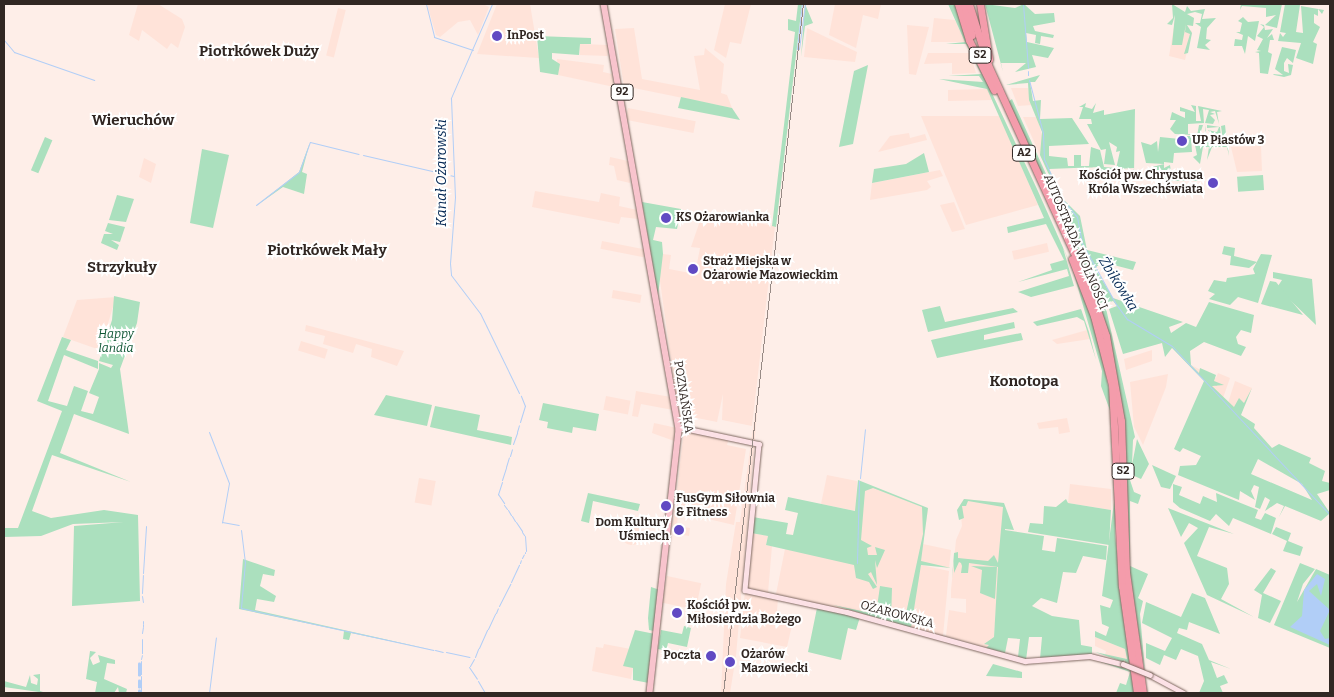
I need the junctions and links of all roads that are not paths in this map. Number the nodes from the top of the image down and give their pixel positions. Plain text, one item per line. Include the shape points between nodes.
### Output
1 (605, 4) edge
2 (958, 4) edge
3 (964, 4) edge
4 (969, 4) edge
5 (980, 4) edge
6 (1003, 104) junction
7 (679, 426) junction
8 (650, 693) edge
9 (1137, 693) edge
10 (1143, 693) edge
11 (1184, 693) edge

1 - 7 main road, POZNAŃSKA / 92
2 - 6 highway via 969,40
3 - 6 highway, S2
4 - 6 highway, S2
5 - 6 highway via 990,63
6 - 9 highway, AUTOSTRADA WOLNOŚCI / A2 via 1079,275 1106,359 1117,431 1122,586
6 - 10 highway, S2 via 1089,286 1112,360 1121,421 1125,550
7 - 8 main road, POZNAŃSKA / 92
7 - 11 main road, OŻAROWSKA, bridge via 757,442 745,590 847,612 1025,660 1090,656 1123,664

